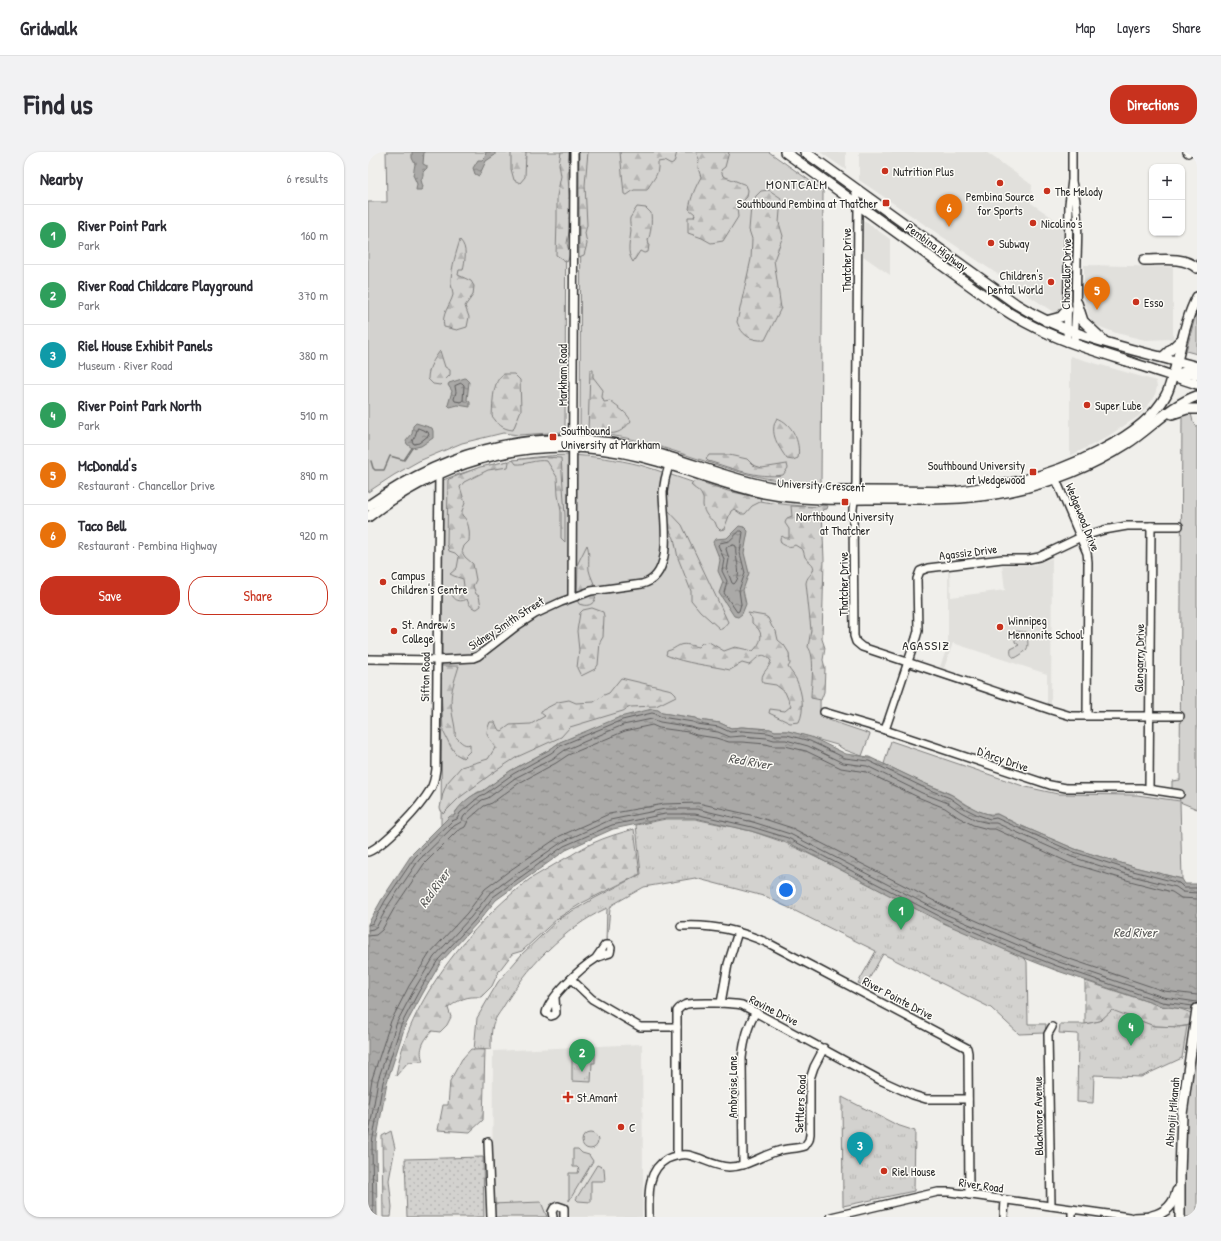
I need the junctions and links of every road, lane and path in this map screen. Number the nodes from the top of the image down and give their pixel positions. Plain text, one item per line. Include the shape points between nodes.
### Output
1 (574, 152) edge
2 (785, 152) edge
3 (805, 152) edge
4 (1072, 152) edge
5 (1072, 180) junction
6 (855, 188) junction
7 (858, 204) junction
8 (1144, 260) dead end
9 (1197, 268) edge
10 (1197, 297) edge
11 (1077, 303) junction
12 (1068, 309) junction
13 (1046, 321) junction
14 (1071, 331) junction
15 (1184, 337) junction
16 (1105, 342) junction
17 (1070, 343) junction
18 (1163, 357) junction
19 (1177, 361) junction
20 (1197, 367) edge
21 (1197, 374) edge
22 (1172, 376) junction
23 (1186, 380) junction
24 (1197, 384) edge
25 (1197, 391) edge
26 (1197, 396) edge
27 (1197, 409) edge
28 (1165, 416) junction
29 (573, 443) junction
30 (669, 465) junction
31 (439, 473) junction
32 (1054, 475) junction
33 (855, 495) junction
34 (368, 506) edge
35 (368, 517) edge
36 (1151, 526) junction
37 (1179, 526) dead end
38 (1081, 537) junction
39 (572, 598) junction
40 (437, 658) junction
41 (368, 659) edge
42 (908, 662) junction
43 (824, 712) dead end
44 (1087, 715) junction
45 (1149, 716) junction
46 (1180, 716) dead end
47 (885, 730) junction
48 (1149, 789) junction
49 (1180, 794) dead end
50 (368, 852) edge
51 (681, 926) dead end
52 (738, 932) junction
53 (596, 958) dead end
54 (571, 979) junction
55 (555, 998) dead end
56 (721, 1003) junction
57 (1197, 1009) edge
58 (756, 1012) junction
59 (677, 1027) junction
60 (1052, 1027) dead end
61 (824, 1048) junction
62 (968, 1099) junction
63 (488, 1142) dead end
64 (677, 1155) junction
65 (743, 1165) junction
66 (1180, 1174) junction
67 (969, 1195) junction
68 (1005, 1200) junction
69 (1050, 1206) junction
70 (1072, 1209) junction
71 (492, 1217) edge
72 (553, 1217) edge
73 (564, 1217) edge
74 (649, 1217) edge
75 (831, 1217) edge
76 (1004, 1217) edge
77 (1072, 1217) edge
78 (1129, 1217) edge
79 (1134, 1217) edge
80 (1156, 1217) edge
81 (1180, 1217) edge

1 - 29 street, Markham Road
2 - 7 main road, Pembina Highway
3 - 6 main road, Pembina Highway
4 - 5 street, Chancellor Drive
5 - 11 street, Chancellor Drive via 1077,220
5 - 12 street, Chancellor Drive via 1069,204
6 - 7 street, Thatcher Drive
6 - 13 main road, Pembina Highway via 1016,304
7 - 17 main road, Pembina Highway via 1006,311 1036,329
7 - 33 street, Thatcher Drive
8 - 9 main road via 1182,261
10 - 15 main road, University Crescent
11 - 14 street, Chancellor Drive
11 - 16 main road via 1083,322
12 - 13 main road via 1061,317
12 - 14 street, Chancellor Drive
13 - 14 main road, Pembina Highway
14 - 16 main road, Pembina Highway
14 - 17 street, Chancellor Drive
15 - 18 main road
15 - 19 main road, University Crescent
16 - 18 main road, Pembina Highway
17 - 22 main road, Pembina Highway
18 - 19 main road, Pembina Highway
19 - 20 main road, Pembina Highway
19 - 22 main road, University Crescent
21 - 22 main road via 1184,372
22 - 23 main road, Pembina Highway
22 - 32 main road, University Crescent via 1163,401 1140,425
23 - 24 main road, Pembina Highway
23 - 25 main road
26 - 28 main road, University Crescent via 1185,401
27 - 28 main road via 1183,410
28 - 32 main road, University Crescent via 1118,449 1093,462
29 - 30 main road, University Crescent
29 - 31 main road, University Crescent via 504,453 471,461
29 - 33 main road, University Crescent via 604,442 634,447 765,486
29 - 34 main road, University Crescent via 529,441 473,453 423,472
29 - 39 street, Markham Road
30 - 33 main road, University Crescent via 769,494 801,498
30 - 39 street, Sidney Smith Street via 663,492 664,556 655,578 646,583 599,589
31 - 35 main road, University Crescent via 399,494
31 - 40 street, Sifton Road
32 - 33 main road, University Crescent via 1017,490 970,498 936,500
32 - 38 street, Wedgewood Drive
33 - 42 street, Thatcher Drive via 854,636 862,647
36 - 37 street, Agassiz Drive
36 - 38 street, Agassiz Drive via 1126,526
36 - 45 street, Glengarry Drive
38 - 42 street, Agassiz Drive via 1034,558 1002,558 920,571 917,579 918,631
38 - 44 street, Wedgewood Drive via 1088,562
39 - 40 street, Sidney Smith Street via 526,620 476,657
40 - 41 street, Sidney Smith Street
40 - 50 street, Sifton Road via 434,781 424,799 386,841
42 - 44 street, Thatcher Drive via 1050,710 1072,716
42 - 47 street, Agassiz Drive
43 - 47 street, D'Arcy Drive
44 - 45 street, Thatcher Drive
45 - 46 street, Thatcher Drive
45 - 48 street, Glengarry Drive
47 - 48 street, D'Arcy Drive via 1050,785 1066,788
48 - 49 street, D'Arcy Drive
51 - 52 street, River Pointe Drive via 696,925
52 - 56 street via 728,964
52 - 62 street, River Pointe Drive via 770,944 967,1048
53 - 54 street
54 - 55 street
54 - 59 street via 592,999 640,1028
56 - 58 street, Ravine Drive via 742,1005
56 - 59 street, Ravine Drive via 681,1006 677,1011
57 - 66 main road, Abinojii Mikanah via 1182,1114
58 - 61 street, Ravine Drive
58 - 65 street, Ambroise Lane via 747,1030 742,1058
59 - 64 street, Ravine Drive
60 - 69 street, Blackmore Avenue via 1048,1034
61 - 62 street, Ravine Drive via 880,1080 913,1095 926,1099
61 - 65 street, Settlers Road via 810,1079 808,1142 802,1147 778,1151
62 - 67 street, River Pointe Drive
63 - 71 street
64 - 65 street, Settlers Road via 687,1155 711,1164
64 - 74 street via 659,1165 652,1175
66 - 80 main road via 1174,1201 1165,1212
66 - 81 main road, Abinojii Mikanah
67 - 68 street, River Road
67 - 75 street, River Road via 938,1192
68 - 69 street, River Road
68 - 76 street
69 - 70 street, River Road
70 - 77 street
70 - 78 street, River Road
72 - 73 street via 552,1212 558,1206 564,1208
79 - 80 street

